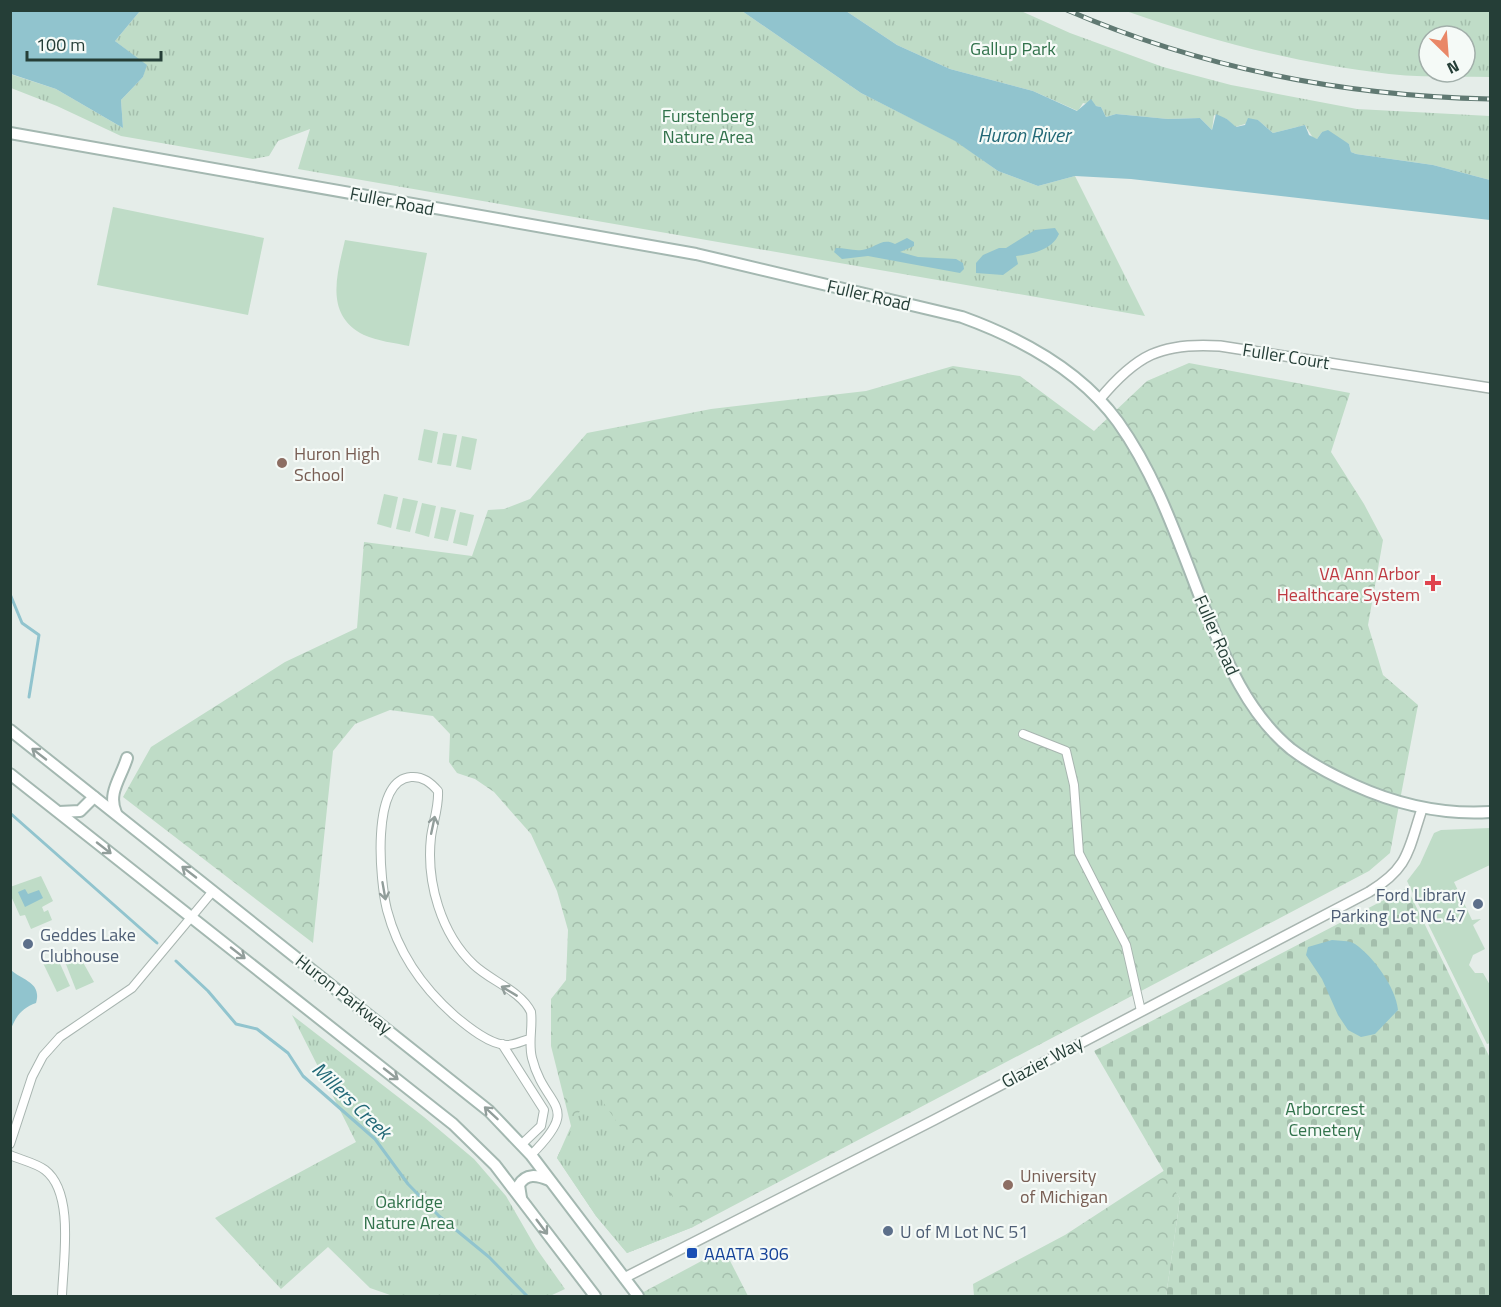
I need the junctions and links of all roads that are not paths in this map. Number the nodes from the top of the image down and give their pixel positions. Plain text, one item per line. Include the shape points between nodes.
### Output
1 (10, 133) edge
2 (1491, 388) edge
3 (1099, 400) junction
4 (10, 730) edge
5 (1023, 734) dead end
6 (127, 758) dead end
7 (10, 774) edge
8 (94, 797) junction
9 (1422, 809) junction
10 (58, 812) junction
11 (1491, 812) edge
12 (118, 816) junction
13 (213, 891) junction
14 (192, 917) junction
15 (1141, 1011) junction
16 (529, 1039) junction
17 (502, 1044) junction
18 (10, 1144) edge
19 (522, 1144) junction
20 (10, 1155) edge
21 (531, 1155) junction
22 (552, 1182) junction
23 (521, 1198) junction
24 (624, 1278) junction
25 (591, 1295) edge
26 (62, 1296) edge
27 (638, 1296) edge

1 - 3 main road, Fuller Road via 696,254 962,317 1000,331 1062,369
2 - 3 street, Fuller Court via 1188,344 1139,359
3 - 9 main road, Fuller Road via 1136,449 1156,487 1233,672 1264,722 1290,748 1322,770
8 -> 4 main road, Huron Parkway
5 - 15 street via 1066,751 1074,785 1078,853 1126,945
6 - 12 main road via 112,797
7 - 10 main road, Huron Parkway
8 - 10 main road via 75,813
8 - 12 main road, Huron Parkway
9 - 11 main road, Fuller Road
9 - 15 street, Glazier Way via 1407,856 1399,871 1387,881
10 -> 14 main road, Huron Parkway
13 -> 12 main road, Huron Parkway
13 - 14 street
19 -> 13 main road, Huron Parkway via 471,1094
14 - 18 street via 132,988 60,1037 47,1051 32,1077
14 -> 23 main road, Huron Parkway via 453,1124 495,1165
15 - 24 street, Glazier Way
16 - 17 street
16 -> 17 street via 532,1020 527,1004 471,962 444,921 430,860 438,792 425,779 405,778 388,798 381,838 382,886 394,931 418,977 440,1003 482,1035
16 - 21 street via 533,1062 559,1115 551,1134
17 - 19 street via 544,1110 541,1126
19 - 21 main road, Huron Parkway
20 - 26 street via 44,1169 60,1190 64,1216
21 - 22 main road, Huron Parkway
22 - 23 main road via 540,1176 526,1178 519,1185
22 - 24 main road, Huron Parkway
23 -> 25 main road, Huron Parkway
24 - 27 main road, Huron Parkway

